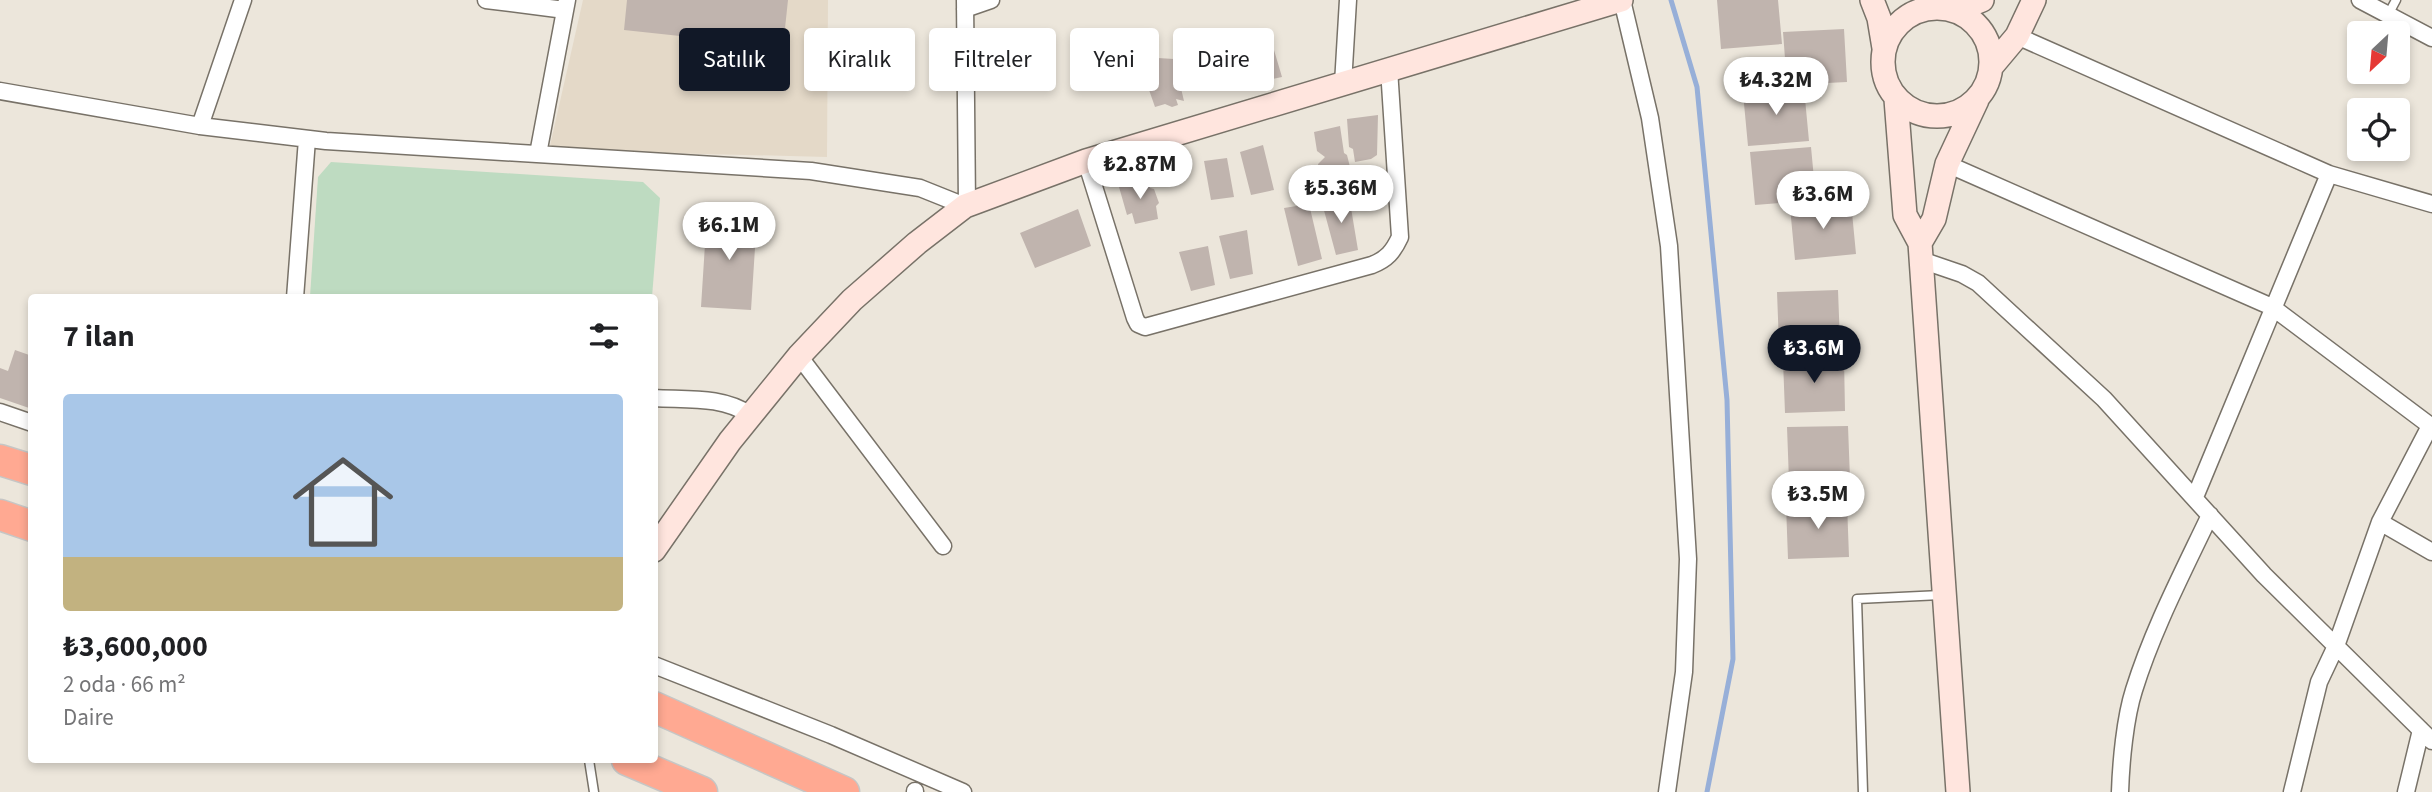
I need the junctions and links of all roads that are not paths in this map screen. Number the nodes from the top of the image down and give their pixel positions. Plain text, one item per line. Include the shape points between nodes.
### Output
1 (243, 0) edge
2 (486, 0) edge
3 (991, 0) edge
4 (1348, 0) edge
5 (1621, 0) edge
6 (1872, 0) edge
7 (1982, 0) edge
8 (2034, 0) edge
9 (2360, 0) edge
10 (2396, 0) edge
11 (965, 4) edge
12 (566, 5) edge
13 (1941, 6) edge
14 (2388, 15) junction
15 (2017, 36) junction
16 (2432, 38) edge
17 (1884, 48) junction
18 (1992, 67) junction
19 (1389, 69) junction
20 (1343, 84) junction
21 (0, 90) edge
22 (1896, 99) junction
23 (1977, 99) junction
24 (200, 126) junction
25 (307, 139) junction
26 (538, 154) junction
27 (1086, 162) junction
28 (1947, 164) junction
29 (2329, 174) junction
30 (2432, 204) edge
31 (966, 206) junction
32 (1920, 251) junction
33 (295, 294) edge
34 (2272, 307) junction
35 (799, 356) junction
36 (658, 398) edge
37 (0, 412) edge
38 (750, 415) junction
39 (28, 421) edge
40 (2431, 427) edge
41 (0, 460) edge
42 (28, 469) edge
43 (2195, 498) junction
44 (0, 515) edge
45 (2210, 515) junction
46 (2380, 522) junction
47 (28, 525) edge
48 (658, 544) edge
49 (943, 547) dead end
50 (2432, 552) edge
51 (1944, 595) junction
52 (2336, 646) junction
53 (658, 667) edge
54 (658, 709) edge
55 (2426, 736) edge
56 (589, 763) edge
57 (634, 763) edge
58 (594, 792) edge
59 (702, 792) edge
60 (844, 792) edge
61 (963, 792) edge
62 (1667, 792) edge
63 (1863, 792) edge
64 (1958, 792) edge
65 (2120, 792) edge
66 (2292, 792) edge
67 (2406, 792) edge

1 - 24 street
2 - 12 street
3 - 11 street
4 - 20 street
5 - 19 main road
5 - 62 street via 1650,118 1669,246 1688,559 1684,672
6 - 17 main road
7 - 13 main road
8 - 15 main road
9 - 14 street
10 - 14 lane
11 - 31 street
12 - 26 street
13 - 17 main road via 1904,18
13 - 18 main road via 1971,20 1983,33
14 - 16 street
15 - 18 main road
15 - 29 street
17 - 22 main road via 1882,66
18 - 23 main road
19 - 20 main road
19 - 27 street via 1400,237 1394,252 1372,265 1145,327 1135,318
20 - 27 main road
21 - 24 street
22 - 23 main road via 1928,116 1946,116
22 - 32 main road via 1905,215
23 - 28 main road
24 - 25 street
25 - 26 street
25 - 33 street
26 - 31 street via 811,170 920,188
27 - 31 main road
28 - 32 main road via 1934,219
28 - 34 street
29 - 30 street
29 - 34 street
31 - 35 main road via 852,300
32 - 43 street via 1993,295 2104,399
32 - 51 main road
34 - 40 street
34 - 43 street
35 - 38 main road
35 - 49 street
36 - 38 street via 723,402
37 - 39 street
38 - 48 main road
40 - 46 street
41 - 42 highway
43 - 45 street
44 - 47 highway
45 - 52 street
45 - 65 street via 2167,605 2133,692
46 - 50 street
46 - 52 street
51 - 63 lane via 1857,599
51 - 64 main road
52 - 55 street
52 - 66 street via 2319,682
53 - 61 street
54 - 60 highway
55 - 67 street
56 - 58 lane
57 - 59 highway

